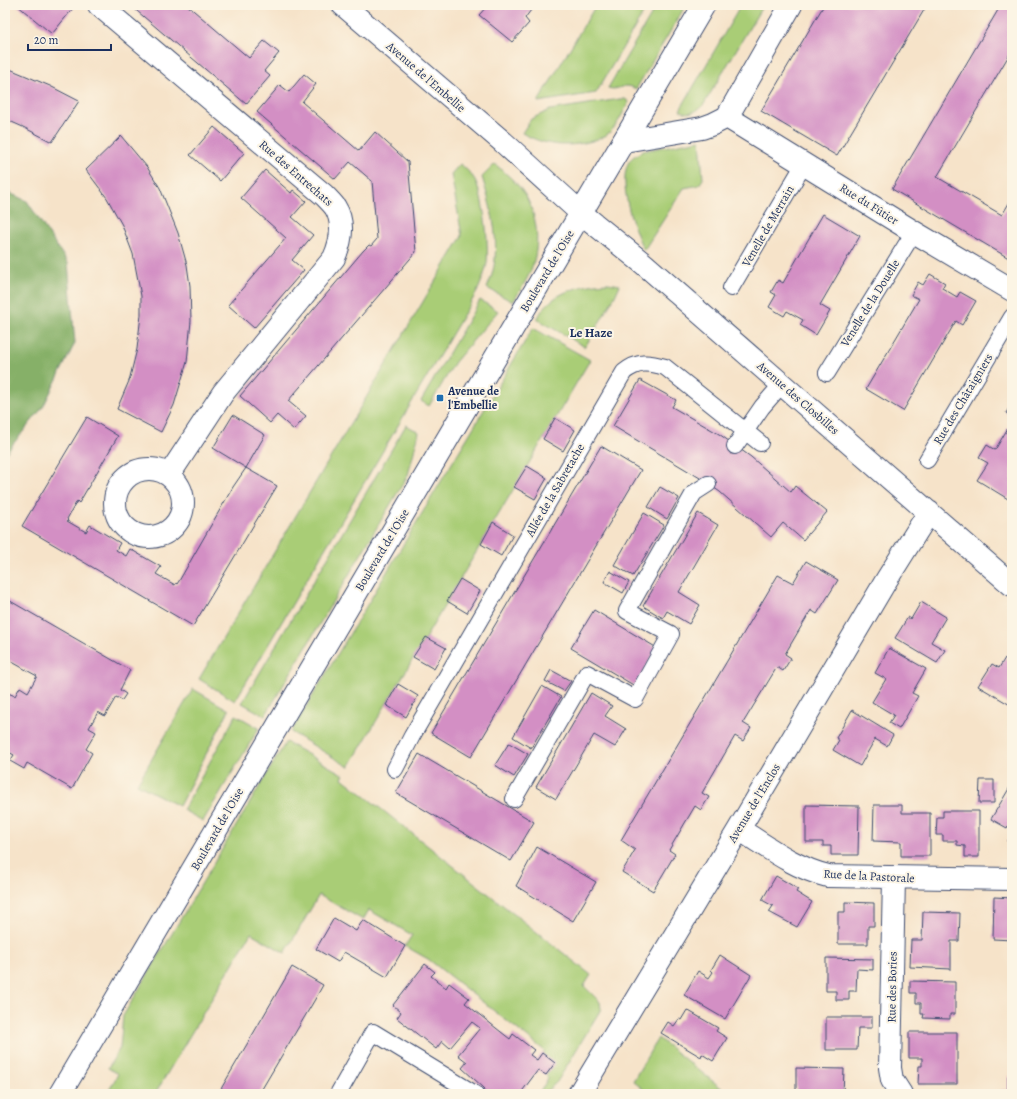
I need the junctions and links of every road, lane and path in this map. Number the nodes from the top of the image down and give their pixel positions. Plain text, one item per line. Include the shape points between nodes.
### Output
1 (99, 5) edge
2 (342, 5) edge
3 (704, 5) edge
4 (791, 5) edge
5 (727, 117) junction
6 (624, 140) junction
7 (804, 164) junction
8 (581, 213) junction
9 (914, 232) junction
10 (731, 288) dead end
11 (1012, 290) edge
12 (1012, 317) edge
13 (827, 373) dead end
14 (782, 384) junction
15 (745, 432) junction
16 (760, 443) dead end
17 (735, 446) dead end
18 (926, 460) dead end
19 (169, 475) dead end
20 (708, 484) dead end
21 (929, 512) junction
22 (1012, 585) edge
23 (395, 770) dead end
24 (514, 799) dead end
25 (739, 829) junction
26 (894, 878) junction
27 (1012, 880) edge
28 (60, 1094) edge
29 (338, 1094) edge
30 (475, 1094) edge
31 (579, 1094) edge
32 (901, 1094) edge

1 - 19 street, Rue des Entrechats via 324,196 335,207 341,222 341,235 334,258 223,393
2 - 8 street, Avenue de l'Embellie via 503,142
3 - 6 street, Boulevard de l'Oise
4 - 5 street
5 - 6 street via 702,128
5 - 7 street, Rue du Fûtier
6 - 8 street, Boulevard de l'Oise
7 - 9 street, Rue du Fûtier
7 - 10 lane, Venelle de Merrain
8 - 14 street, Avenue des Closbilles
8 - 28 street, Boulevard de l'Oise
9 - 11 street, Rue du Fûtier
9 - 13 lane, Venelle de la Douelle
12 - 18 lane, Rue des Châtaigniers
14 - 15 lane
14 - 21 street, Avenue des Closbilles
15 - 16 lane, Allée de la Sabretache
15 - 17 lane
15 - 23 lane, Allée de la Sabretache via 665,367 640,363 624,372 412,736
20 - 24 lane via 694,493 627,611 671,634 635,699 587,673
21 - 22 street, Avenue des Closbilles
21 - 25 street, Avenue de l'Enclos via 887,578
25 - 26 street, Rue de la Pastorale via 798,866 813,872 828,876
25 - 31 street, Avenue de l'Enclos
26 - 27 street, Rue de la Pastorale
26 - 32 street, Rue des Bories via 890,1068 892,1080
29 - 30 lane via 373,1032

